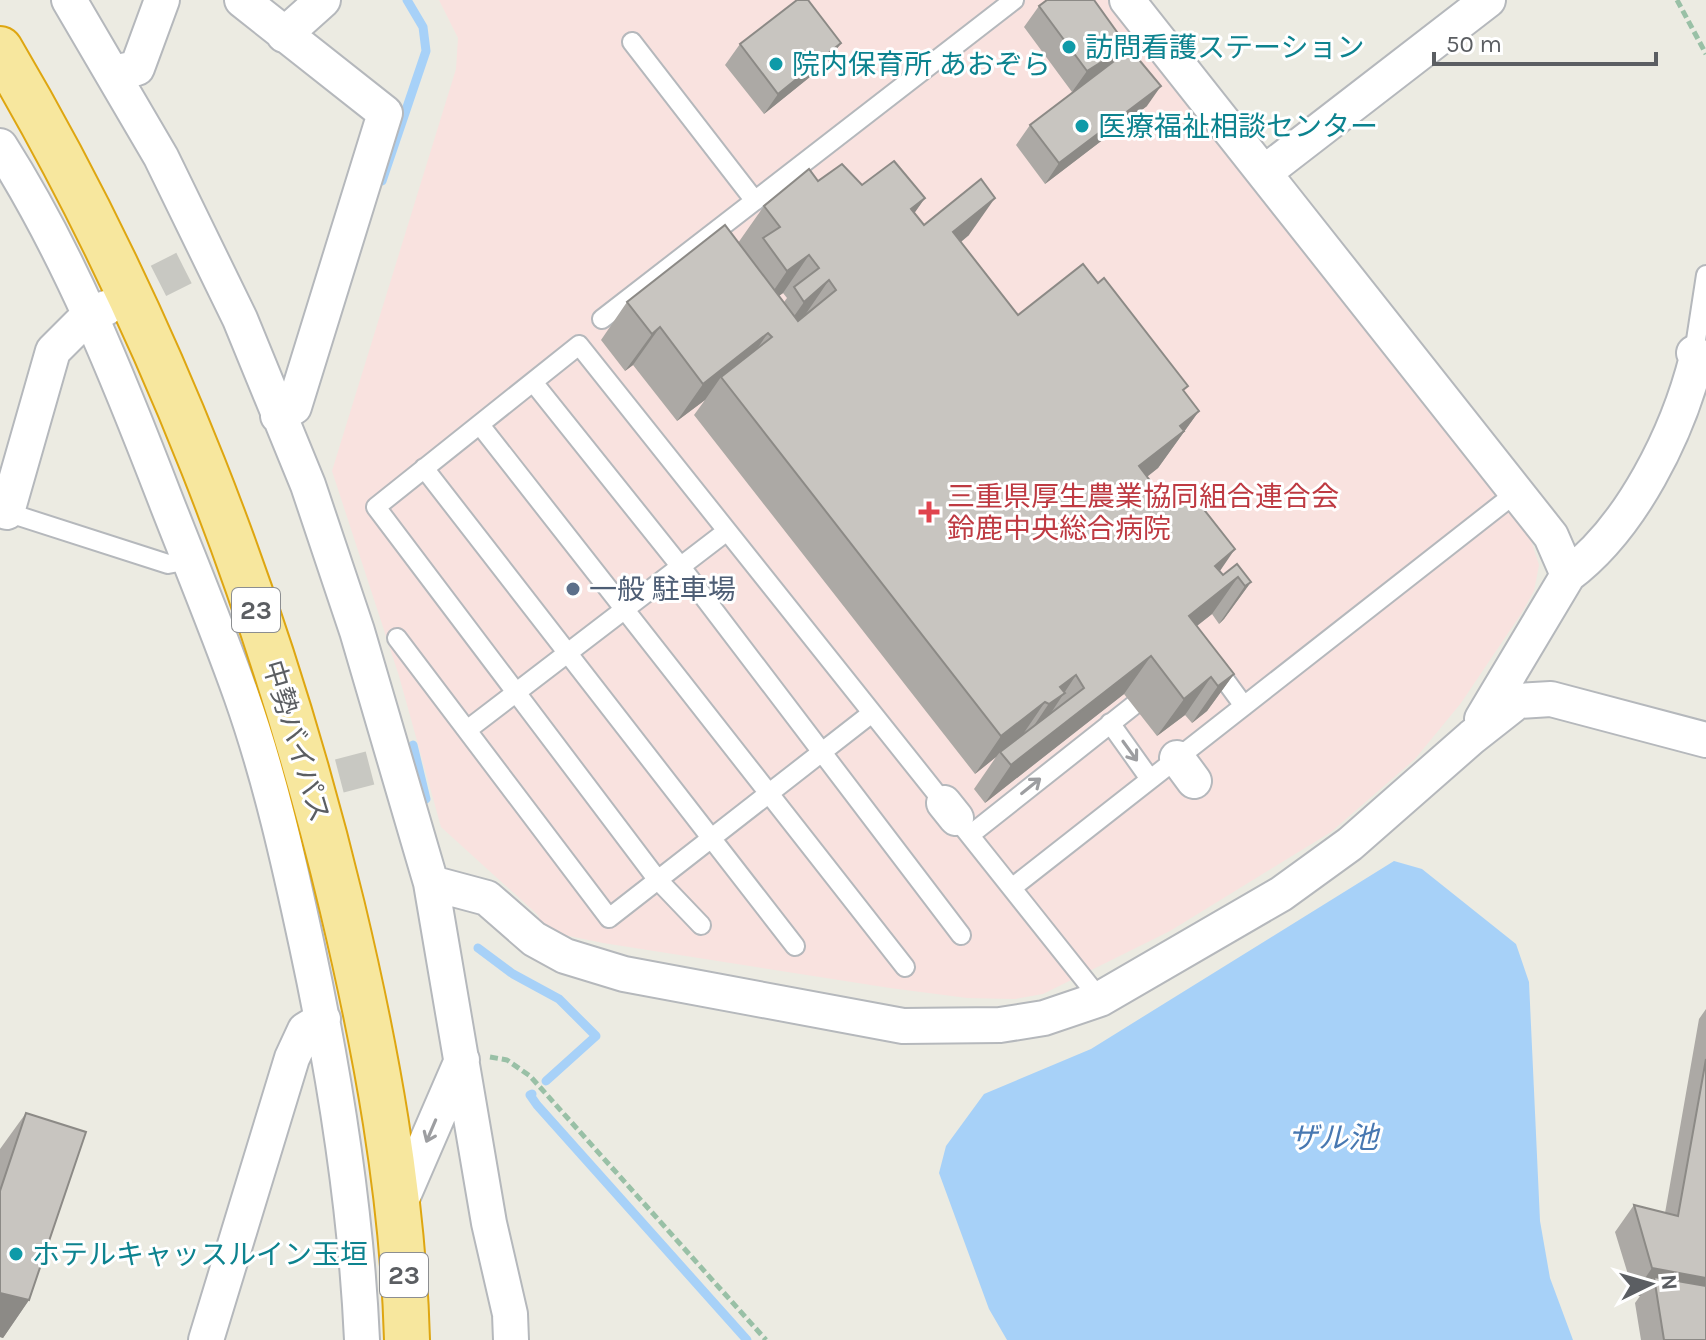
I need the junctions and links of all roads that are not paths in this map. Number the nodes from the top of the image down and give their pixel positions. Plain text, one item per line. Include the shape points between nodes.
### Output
1 (69, 0) edge
2 (162, 0) edge
3 (242, 0) edge
4 (323, 0) edge
5 (1014, 0) edge
6 (1127, 0) edge
7 (1488, 0) edge
8 (284, 35) junction
9 (632, 42) dead end
10 (0, 49) edge
11 (113, 73) junction
12 (0, 146) edge
13 (1264, 173) junction
14 (755, 201) junction
15 (1706, 275) edge
16 (101, 310) junction
17 (602, 319) dead end
18 (1694, 353) joint
19 (533, 382) junction
20 (278, 416) junction
21 (480, 425) junction
22 (424, 468) junction
23 (1517, 492) junction
24 (2, 519) edge
25 (727, 531) junction
26 (189, 560) junction
27 (681, 567) junction
28 (1568, 575) junction
29 (625, 609) junction
30 (397, 638) dead end
31 (567, 652) junction
32 (1193, 660) edge
33 (1170, 677) edge
34 (517, 691) junction
35 (1244, 706) junction
36 (872, 713) junction
37 (1110, 723) junction
38 (467, 730) junction
39 (1472, 737) junction
40 (1706, 740) edge
41 (819, 752) junction
42 (1150, 779) junction
43 (768, 793) junction
44 (957, 819) junction
45 (710, 837) junction
46 (657, 879) junction
47 (431, 883) junction
48 (1013, 887) junction
49 (701, 925) dead end
50 (961, 935) dead end
51 (795, 946) dead end
52 (905, 967) dead end
53 (1100, 999) junction
54 (323, 1019) junction
55 (462, 1060) junction
56 (397, 1210) junction
57 (206, 1340) edge
58 (362, 1340) edge
59 (407, 1340) edge
60 (511, 1340) edge

1 - 11 street
2 - 11 street via 137,68
3 - 8 street
4 - 8 street
5 - 14 lane
6 - 13 street
7 - 13 street
8 - 20 street via 385,113 294,407
9 - 14 lane
10 - 56 highway, 中勢バイパス / 23 via 107,248 170,385 264,633 323,830 361,987
11 - 20 street via 161,157 197,263 240,319
12 - 16 street
13 - 23 street
14 - 17 lane
15 - 18 lane
16 - 24 street via 53,351
16 - 26 street
18 - 28 street via 1687,398 1658,462 1589,560
19 - 21 lane
19 - 25 lane via 579,345
19 - 27 lane
20 - 47 street via 323,529 382,765
21 - 22 lane
21 - 29 lane
22 - 31 lane
22 - 34 lane via 376,507
23 - 28 street via 1551,536
23 - 35 lane
24 - 26 lane via 168,564
25 - 27 lane
25 - 36 lane
26 - 54 street via 280,792
27 - 29 lane
27 - 41 lane
28 - 39 street
29 - 31 lane
29 - 43 lane
30 - 38 lane
31 - 34 lane
31 - 45 lane
32 - 35 lane via 1204,651
33 - 37 lane
34 - 38 lane
34 - 46 lane
35 - 42 lane via 1186,769
36 - 41 lane
36 - 44 lane
37 -> 42 lane
44 -> 37 lane
38 - 46 lane via 609,918
39 - 40 street via 1518,701 1551,699
39 - 53 street via 1350,844 1281,894
41 - 43 lane
41 - 50 lane
42 - 48 lane
43 - 45 lane
43 - 52 lane
44 - 48 lane
45 - 46 lane
45 - 51 lane
46 - 49 lane
47 - 53 street via 487,898 534,939 593,966 903,1026 1000,1025 1044,1018
47 - 55 street
48 - 53 lane
54 - 57 street via 305,1030 292,1058
54 - 58 street via 358,1254
55 -> 56 street
55 - 60 street
56 - 59 highway, 中勢バイパス / 23

